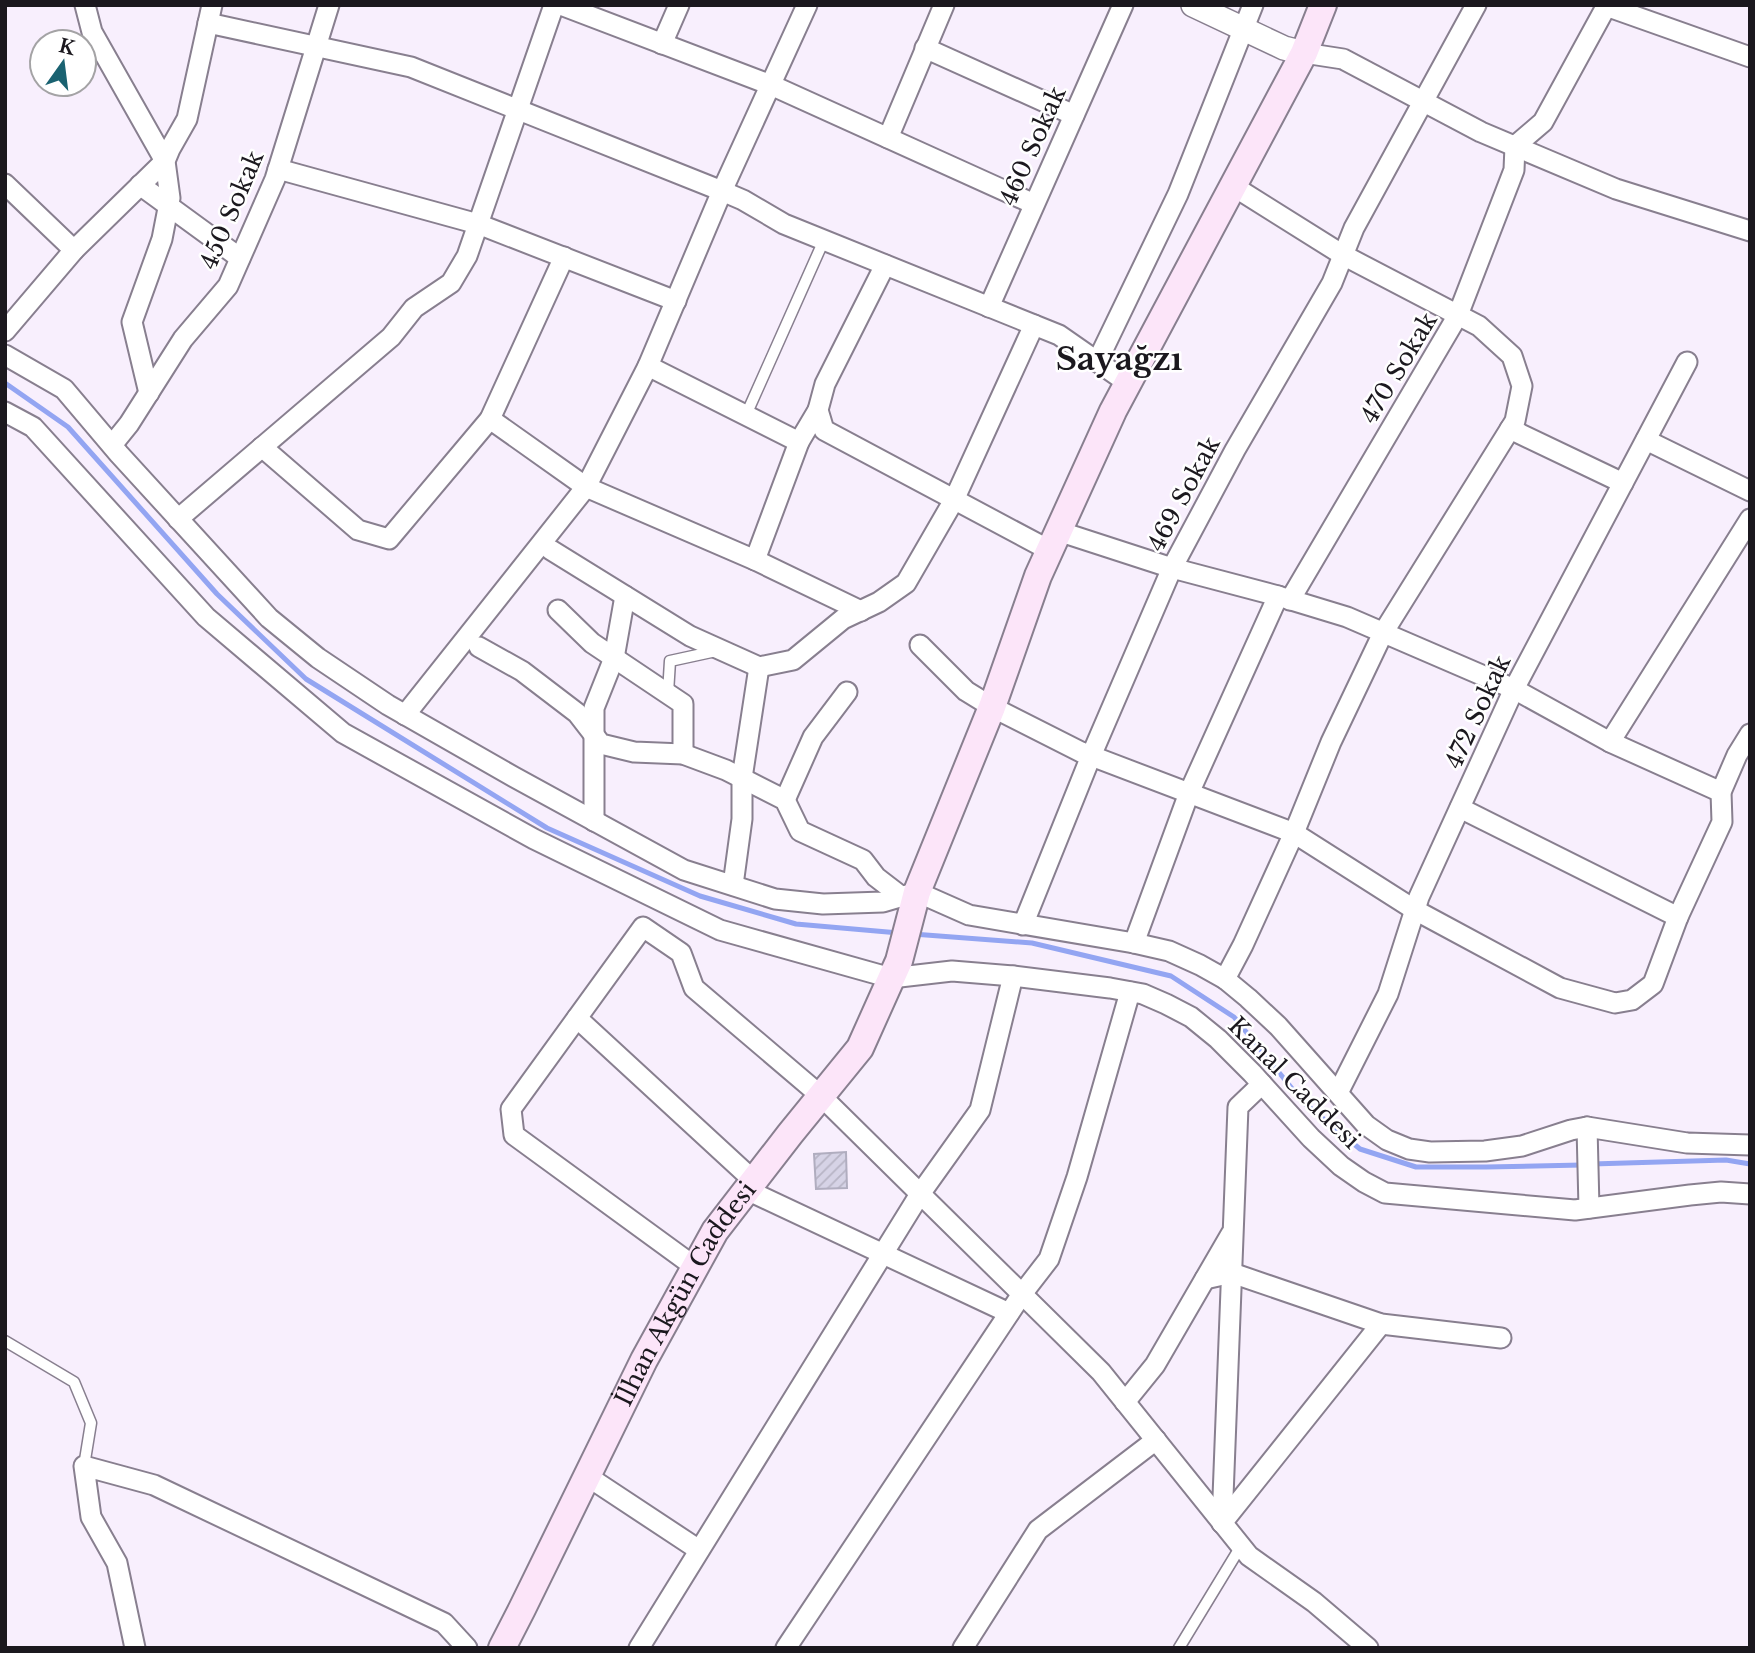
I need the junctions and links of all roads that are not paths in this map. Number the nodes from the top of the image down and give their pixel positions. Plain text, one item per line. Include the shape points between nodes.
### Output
1 (85, 5) edge
2 (329, 5) edge
3 (554, 5) edge
4 (561, 5) edge
5 (679, 5) edge
6 (807, 5) edge
7 (944, 5) edge
8 (1123, 5) edge
9 (1193, 5) edge
10 (1252, 5) edge
11 (1323, 5) edge
12 (1607, 6) edge
13 (1471, 7) edge
14 (210, 14) edge
15 (1242, 28) junction
16 (662, 44) junction
17 (316, 45) junction
18 (925, 48) junction
19 (1304, 53) junction
20 (1750, 57) edge
21 (771, 85) junction
22 (1423, 102) junction
23 (518, 109) junction
24 (1074, 115) junction
25 (888, 138) junction
26 (1515, 146) junction
27 (165, 161) junction
28 (278, 169) junction
29 (5, 184) edge
30 (140, 185) junction
31 (1233, 186) junction
32 (722, 191) junction
33 (1034, 204) junction
34 (169, 206) junction
35 (478, 224) junction
36 (1750, 231) edge
37 (824, 240) junction
38 (74, 250) junction
39 (1343, 255) junction
40 (564, 257) junction
41 (240, 258) junction
42 (885, 265) junction
43 (676, 301) junction
44 (989, 307) junction
45 (1458, 315) junction
46 (1034, 325) junction
47 (5, 331) edge
48 (5, 355) edge
49 (1097, 362) junction
50 (1687, 362) dead end
51 (648, 366) junction
52 (1128, 383) junction
53 (149, 393) junction
54 (818, 410) junction
55 (5, 412) edge
56 (746, 415) junction
57 (491, 419) junction
58 (1510, 429) junction
59 (1646, 440) junction
60 (799, 442) junction
61 (112, 445) junction
62 (262, 447) junction
63 (1623, 483) junction
64 (586, 487) junction
65 (1750, 491) edge
66 (954, 499) junction
67 (178, 519) junction
68 (1750, 519) edge
69 (1054, 540) junction
70 (551, 550) dead end
71 (755, 560) junction
72 (1172, 568) junction
73 (625, 596) junction
74 (1284, 598) junction
75 (558, 610) dead end
76 (861, 611) junction
77 (1383, 633) junction
78 (920, 645) dead end
79 (479, 647) dead end
80 (722, 650) junction
81 (614, 658) junction
82 (760, 667) junction
83 (1514, 689) junction
84 (847, 692) dead end
85 (668, 694) junction
86 (992, 707) junction
87 (405, 715) junction
88 (593, 734) junction
89 (1750, 734) edge
90 (1610, 741) junction
91 (683, 754) junction
92 (1091, 756) junction
93 (742, 778) junction
94 (1721, 792) junction
95 (1189, 793) junction
96 (785, 800) junction
97 (1460, 807) junction
98 (594, 821) junction
99 (1294, 832) junction
100 (733, 885) junction
101 (910, 899) junction
102 (1415, 910) junction
103 (1678, 917) junction
104 (1023, 925) junction
105 (1134, 943) junction
106 (895, 969) junction
107 (1013, 976) junction
108 (1225, 979) junction
109 (1130, 992) junction
110 (577, 1018) junction
111 (1262, 1084) junction
112 (1338, 1093) junction
113 (821, 1096) junction
114 (1588, 1137) junction
115 (1750, 1145) edge
116 (750, 1186) junction
117 (920, 1194) junction
118 (1750, 1194) edge
119 (1589, 1199) junction
120 (1233, 1231) junction
121 (882, 1254) junction
122 (695, 1267) junction
123 (1231, 1273) junction
124 (1205, 1279) junction
125 (1022, 1294) junction
126 (1009, 1313) junction
127 (1381, 1324) junction
128 (1501, 1338) dead end
129 (5, 1341) edge
130 (1125, 1402) junction
131 (1156, 1440) junction
132 (84, 1466) junction
133 (587, 1476) junction
134 (1223, 1523) junction
135 (1241, 1546) junction
136 (699, 1550) junction
137 (503, 1647) edge
138 (135, 1648) edge
139 (467, 1648) edge
140 (639, 1648) edge
141 (786, 1648) edge
142 (963, 1648) edge
143 (1180, 1648) edge
144 (1368, 1648) edge

1 - 27 street via 92,32
2 - 17 street, 450 Sokak
3 - 23 street
4 - 16 street
5 - 16 street
6 - 21 street
7 - 18 street
8 - 24 street, 460 Sokak
9 - 15 street
10 - 15 street
11 - 19 main road, İlhan Akgün Caddesi
12 - 20 street
12 - 26 street via 1543,122
13 - 22 street, 469 Sokak
14 - 17 street
14 - 27 street via 187,119
15 - 19 street
15 - 49 street via 1178,194
16 - 21 street
17 - 23 street via 411,67
17 - 28 street, 450 Sokak
18 - 24 street
18 - 25 street
19 - 22 street via 1343,60
19 - 31 main road, İlhan Akgün Caddesi
21 - 25 street
21 - 32 street
22 - 26 street
22 - 39 street, 469 Sokak
23 - 32 street
23 - 35 street
24 - 33 street, 460 Sokak
25 - 33 street
26 - 36 street via 1616,189
26 - 45 street, 470 Sokak via 1514,170
27 - 30 street
27 - 34 street
28 - 35 street
28 - 41 street, 450 Sokak
29 - 38 street
30 - 34 street
30 - 38 street
31 - 39 street
31 - 52 main road, İlhan Akgün Caddesi
32 - 37 street
32 - 43 street
33 - 44 street, 460 Sokak
34 - 41 street
34 - 53 street via 132,322
35 - 40 street
35 - 62 street via 451,283 414,308 391,337
37 - 42 street
37 - 56 lane
38 - 47 street
39 - 45 street
39 - 72 street, 469 Sokak via 1332,283
40 - 43 street
40 - 57 street
41 - 53 street, 450 Sokak via 228,286 184,338
42 - 44 street
42 - 54 street via 825,384
43 - 51 street
44 - 46 street
45 - 58 street via 1479,326 1513,356 1522,386
45 - 74 street, 470 Sokak
46 - 49 street via 1059,335
46 - 66 street
48 - 61 street via 64,389
49 - 52 street
50 - 59 street, 472 Sokak
51 - 56 street
51 - 64 street
52 - 69 main road, İlhan Akgün Caddesi
53 - 61 street, 450 Sokak
54 - 60 street
54 - 66 street via 824,430
55 - 106 street via 33,427 206,617 343,733 534,839 720,930
56 - 60 street
57 - 62 street via 389,540 358,530
57 - 64 street
58 - 63 street
58 - 77 street
59 - 63 street, 472 Sokak
59 - 65 street
60 - 71 street
61 - 67 street
62 - 67 street
63 - 83 street, 472 Sokak
64 - 71 street
64 - 87 street
66 - 69 street
66 - 76 street via 906,583
67 - 87 street via 269,618 318,658
68 - 90 street
69 - 72 street
69 - 86 main road, İlhan Akgün Caddesi
70 - 73 street
71 - 76 street
72 - 74 street
72 - 92 street, 469 Sokak
73 - 80 street
73 - 81 street
74 - 77 street
74 - 95 street, 470 Sokak
75 - 81 street
76 - 82 street via 843,619 793,660
77 - 83 street
77 - 99 street
78 - 86 street via 966,691
79 - 88 street via 522,671 577,713
80 - 82 street
80 - 85 lane via 670,661
81 - 85 street
81 - 88 street via 594,708
82 - 93 street
83 - 90 street
83 - 97 street, 472 Sokak
84 - 96 street via 813,737
85 - 91 street via 683,704
86 - 92 street
86 - 101 main road, İlhan Akgün Caddesi
87 - 98 street
88 - 91 street via 601,744 634,752
88 - 98 street
89 - 94 street
90 - 94 street
91 - 93 street
92 - 95 street
92 - 104 street, 469 Sokak
93 - 96 street
93 - 100 street
94 - 103 street via 1722,822
95 - 99 street
95 - 105 street, 470 Sokak
96 - 101 street via 800,831 863,860 876,877
97 - 102 street, 472 Sokak
97 - 103 street
98 - 100 street via 684,870
99 - 102 street
99 - 108 street
100 - 101 street via 775,899 823,904
101 - 104 street
101 - 106 main road, İlhan Akgün Caddesi
102 - 103 street via 1560,988 1615,1003 1632,1000 1653,984
102 - 112 street, 472 Sokak via 1388,994
104 - 105 street
105 - 108 street via 1169,951
106 - 107 street, Kanal Caddesi
106 - 113 main road, İlhan Akgün Caddesi via 860,1048
107 - 109 street, Kanal Caddesi
107 - 117 street via 980,1110
108 - 112 street via 1278,1026
109 - 111 street, Kanal Caddesi via 1191,1017
109 - 125 street via 1049,1259
110 - 113 street via 643,927 681,953 694,988
110 - 116 street
110 - 122 street via 511,1109 514,1135
111 - 119 street, Kanal Caddesi via 1341,1166 1385,1193 1575,1210
111 - 120 street via 1238,1107
112 - 114 street via 1366,1125 1409,1149 1485,1151 1522,1146 1571,1129
113 - 116 main road, İlhan Akgün Caddesi
113 - 117 street
114 - 115 street
114 - 119 street
116 - 121 street
116 - 122 main road, İlhan Akgün Caddesi via 715,1231
117 - 121 street
117 - 125 street
118 - 119 street, Kanal Caddesi
120 - 123 street
120 - 124 street
121 - 126 street
121 - 136 street
122 - 133 main road, İlhan Akgün Caddesi
123 - 124 street
123 - 127 street
123 - 134 street
124 - 130 street via 1155,1364
125 - 126 street
125 - 130 street
126 - 141 street
127 - 128 street
127 - 134 street
129 - 132 lane via 74,1382 91,1423
130 - 131 street
131 - 134 street
131 - 142 street via 1038,1530
132 - 138 street via 91,1517 117,1563
132 - 139 street via 154,1485 192,1503 444,1623
133 - 136 street
133 - 137 main road, İlhan Akgün Caddesi
134 - 135 street
135 - 143 lane
135 - 144 street
136 - 140 street

